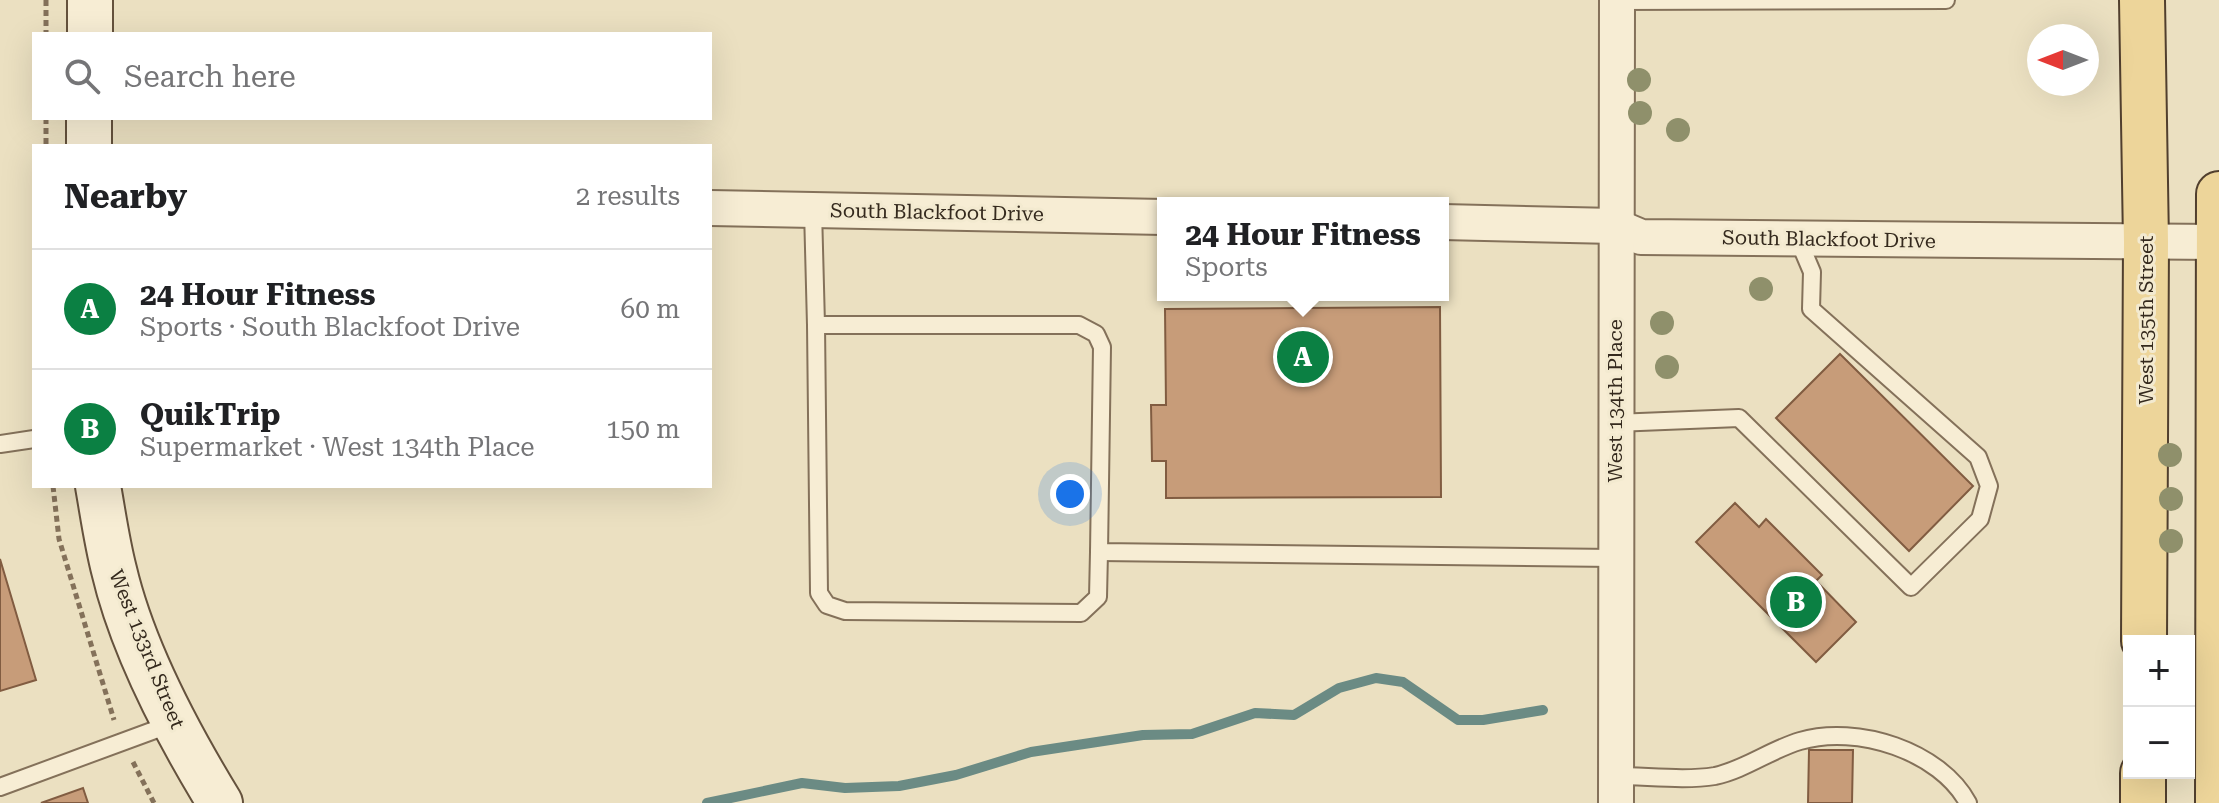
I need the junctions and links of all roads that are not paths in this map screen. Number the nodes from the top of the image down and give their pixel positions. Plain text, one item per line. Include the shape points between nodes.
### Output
1 (90, 0) edge
2 (1946, 0) edge
3 (2142, 0) edge
4 (1617, 1) edge
5 (90, 32) edge
6 (89, 120) edge
7 (89, 144) edge
8 (2219, 194) edge
9 (712, 208) edge
10 (813, 210) junction
11 (1157, 217) edge
12 (1449, 222) edge
13 (1615, 226) junction
14 (1798, 239) junction
15 (2146, 242) junction
16 (2219, 242) edge
17 (816, 325) junction
18 (1615, 423) junction
19 (32, 439) edge
20 (0, 444) edge
21 (98, 488) edge
22 (1099, 552) junction
23 (1615, 558) junction
24 (2144, 635) edge
25 (175, 722) junction
26 (2143, 779) edge
27 (0, 787) edge
28 (1616, 789) edge
29 (220, 803) edge
30 (1968, 803) edge
31 (2143, 803) edge
32 (2218, 803) edge

1 - 5 street
2 - 4 lane
3 - 15 main road, West 135th Street
4 - 13 street, West 134th Place
6 - 7 street
8 - 16 main road
9 - 10 street, South Blackfoot Drive
10 - 11 street, South Blackfoot Drive
10 - 17 lane
12 - 13 street, South Blackfoot Drive
13 - 14 street, South Blackfoot Drive via 1641,237
13 - 18 street, West 134th Place
14 - 15 street, South Blackfoot Drive
14 - 18 lane via 1812,272 1811,309 1978,457 1989,486 1980,519 1911,587 1739,418
15 - 16 street, South Blackfoot Drive
15 - 24 main road, West 135th Street
16 - 32 main road
17 - 22 lane via 1079,325 1096,334 1102,347
17 - 22 lane via 819,593 827,605 845,611 1081,613 1098,597
18 - 23 street, West 134th Place
19 - 20 lane
21 - 25 street, West 133rd Street via 114,572
22 - 23 lane
23 - 28 street, West 134th Place
25 - 27 lane
25 - 29 street, West 133rd Street
26 - 31 main road
28 - 30 lane via 1715,776 1802,740 1850,736 1895,747 1945,771

